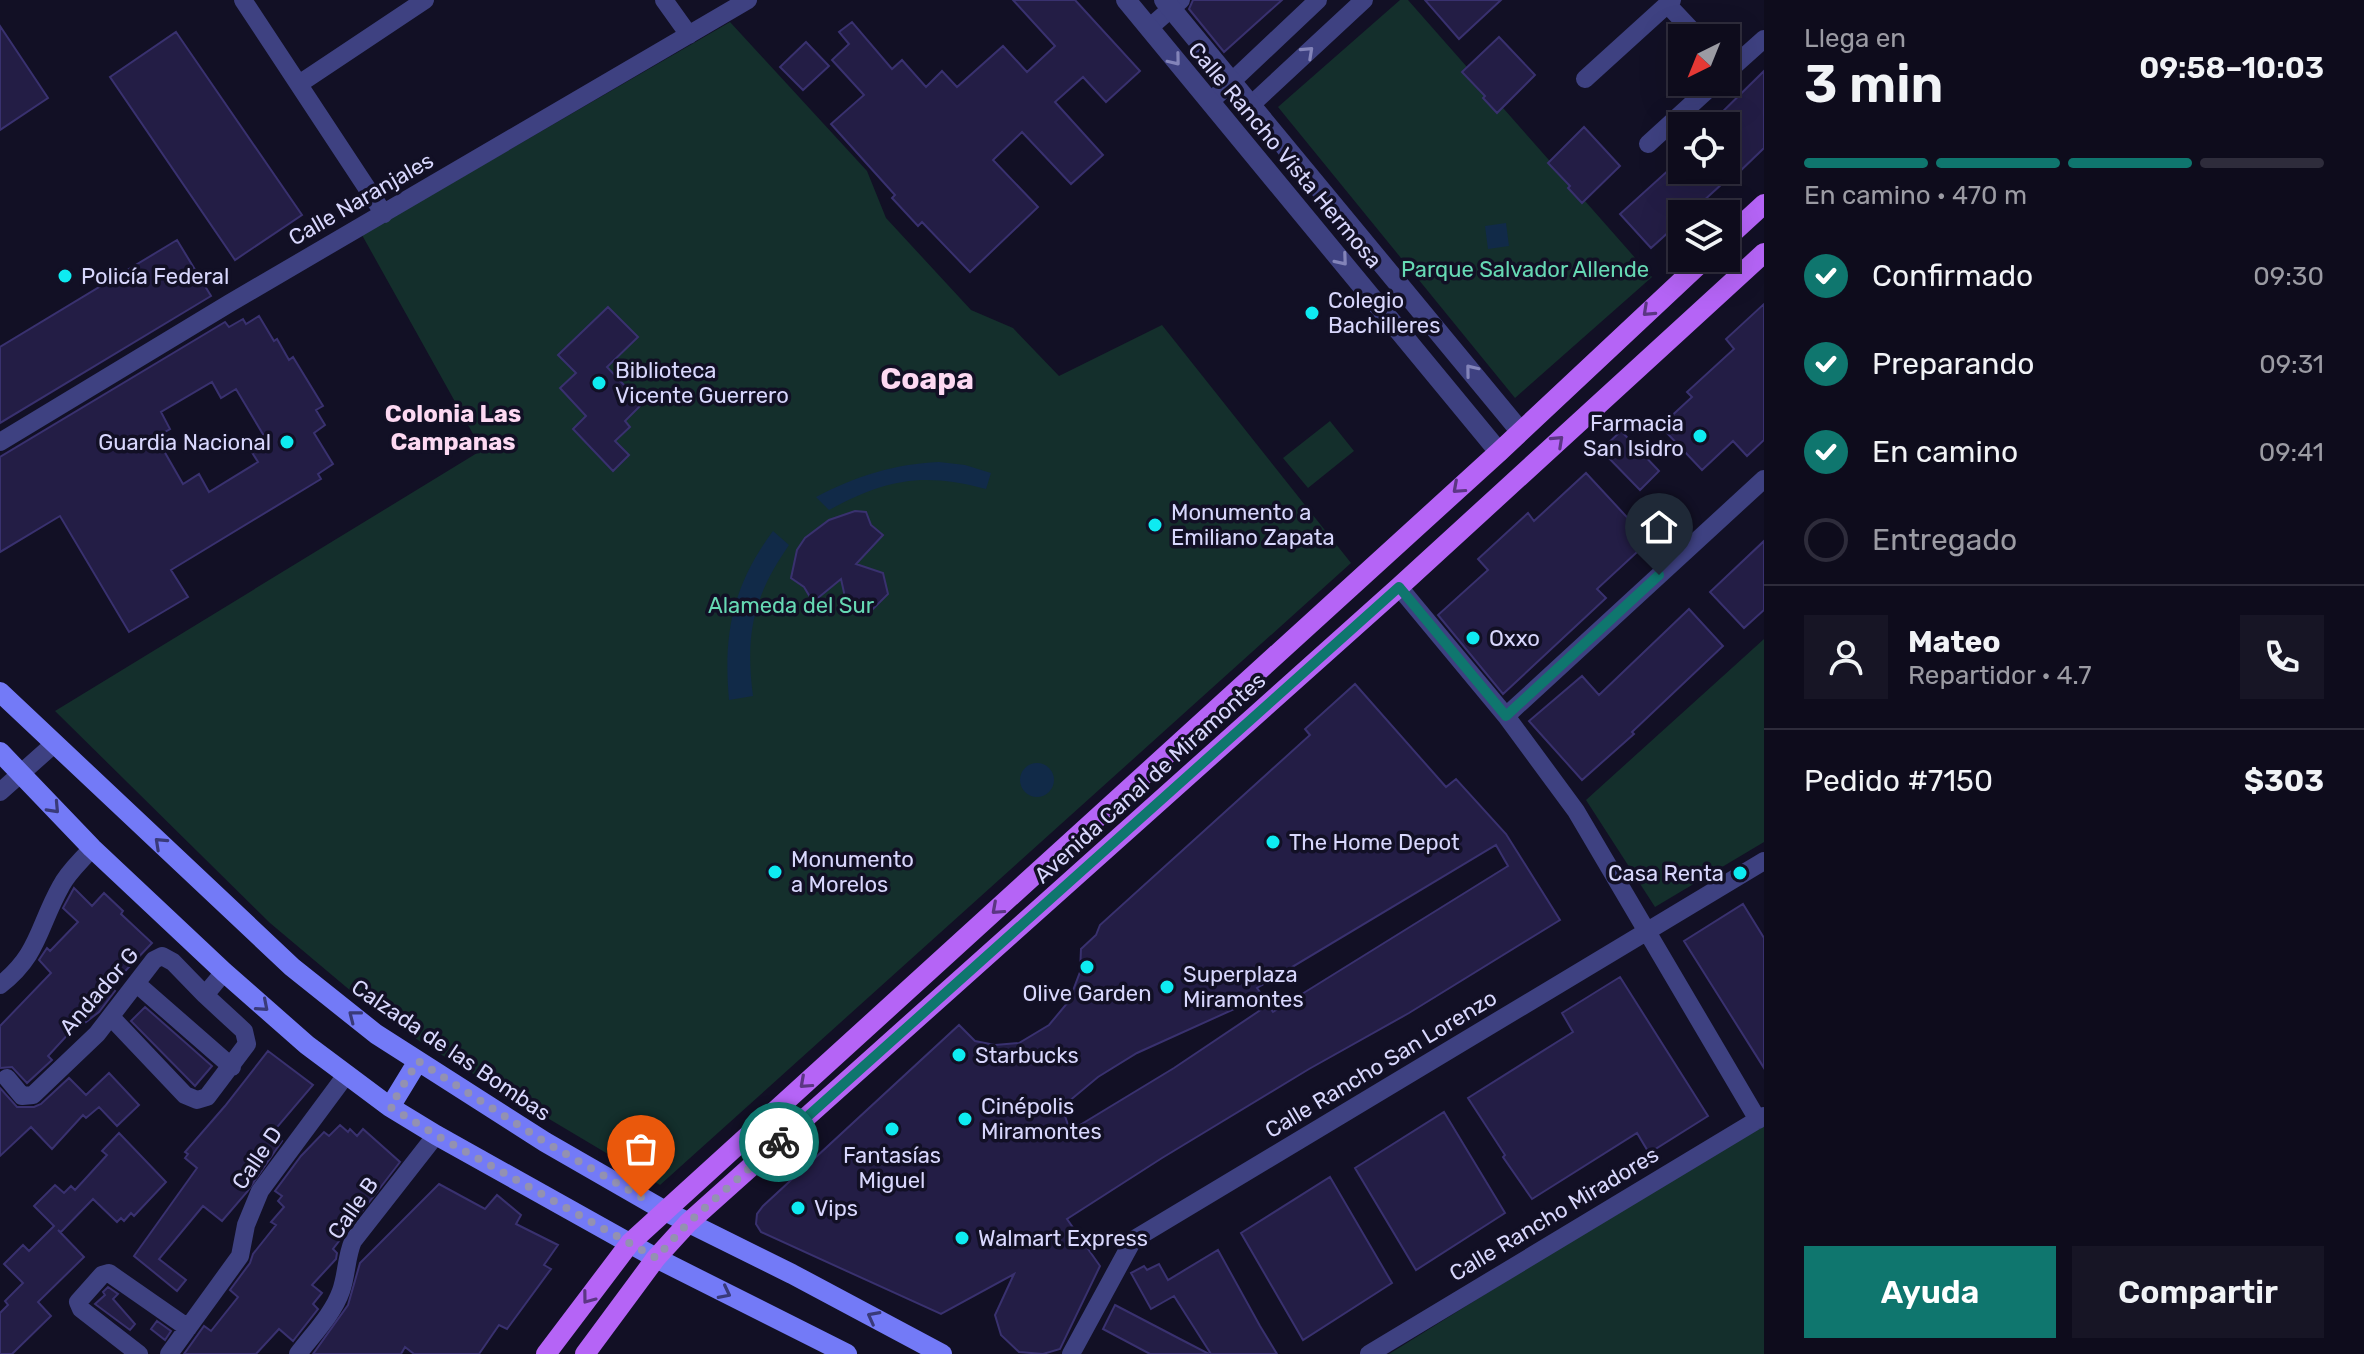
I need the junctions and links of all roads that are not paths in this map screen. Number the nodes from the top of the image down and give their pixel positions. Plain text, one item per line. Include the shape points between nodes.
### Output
1 (243, 0) edge
2 (425, 0) edge
3 (664, 0) edge
4 (748, 0) edge
5 (1126, 0) edge
6 (1318, 0) edge
7 (1364, 0) edge
8 (1669, 2) edge
9 (1172, 3) edge
10 (1687, 24) edge
11 (1149, 28) junction
12 (689, 35) junction
13 (1764, 39) edge
14 (1740, 59) edge
15 (1585, 79) dead end
16 (1232, 80) junction
17 (299, 84) junction
18 (1699, 96) edge
19 (1210, 102) junction
20 (1252, 104) junction
21 (1648, 144) dead end
22 (1764, 204) edge
23 (384, 214) junction
24 (1740, 226) edge
25 (1764, 253) edge
26 (1691, 272) edge
27 (1520, 431) junction
28 (0, 442) edge
29 (1499, 452) junction
30 (1764, 479) edge
31 (1399, 587) junction
32 (0, 692) edge
33 (1506, 716) junction
34 (54, 744) junction
35 (0, 752) edge
36 (20, 772) junction
37 (0, 792) edge
38 (92, 848) junction
39 (1764, 861) edge
40 (1646, 933) junction
41 (224, 972) junction
42 (137, 984) junction
43 (0, 985) edge
44 (205, 995) junction
45 (111, 1017) junction
46 (418, 1061) junction
47 (232, 1067) junction
48 (346, 1075) junction
49 (7, 1078) dead end
50 (390, 1107) junction
51 (1761, 1118) edge
52 (436, 1135) junction
53 (665, 1211) junction
54 (688, 1223) junction
55 (630, 1243) junction
56 (656, 1258) junction
57 (188, 1328) junction
58 (832, 1351) edge
59 (139, 1354) edge
60 (169, 1354) edge
61 (298, 1354) edge
62 (546, 1354) edge
63 (585, 1354) edge
64 (942, 1354) edge
65 (1071, 1354) edge
66 (1369, 1354) edge

1 - 17 street
2 - 17 street
3 - 12 street
4 - 12 street, Calle Naranjales
5 - 11 street, Calle Rancho Vista Hermosa
6 - 16 street
20 -> 7 street
8 - 10 street
8 - 15 street
9 - 11 street
9 - 16 street, Calle Rancho Vista Hermosa
11 -> 19 street, Calle Rancho Vista Hermosa
12 - 23 street, Calle Naranjales
13 - 14 street
16 - 19 street
16 - 20 street, Calle Rancho Vista Hermosa
17 - 23 street
18 - 21 street
19 -> 29 street, Calle Rancho Vista Hermosa
27 -> 20 street, Calle Rancho Vista Hermosa
22 - 24 main road
23 - 28 street, Calle Naranjales
31 -> 25 main road, Avenida Canal de Miramontes
26 -> 27 main road, Avenida Canal de Miramontes
27 - 29 main road, Avenida Canal de Miramontes
29 -> 53 main road, Avenida Canal de Miramontes
30 - 33 street
31 - 33 street
31 - 54 main road, Avenida Canal de Miramontes
32 - 34 main road, Calzada de las Bombas
33 - 40 street via 1576,811
34 - 36 street
46 -> 34 main road, Calzada de las Bombas via 292,967
35 - 36 main road
36 - 37 street
36 -> 38 main road
38 - 41 main road
38 - 43 street via 63,882 33,950
39 - 40 street, Calle Rancho San Lorenzo
40 - 51 street
40 - 65 street, Calle Rancho San Lorenzo via 1133,1240
41 - 44 street
41 -> 48 main road
42 - 44 street, Andador G via 162,956
42 - 45 street, Andador G
42 - 47 street
44 - 47 street via 244,1031 247,1044
45 - 47 street via 185,1095 197,1100 207,1097
45 - 49 street, Andador G via 33,1095 22,1096
46 - 50 main road
46 - 53 main road, Calzada de las Bombas
48 - 50 main road
48 - 57 street, Calle D via 260,1191 240,1256
50 - 52 main road
51 - 66 street, Calle Rancho Miradores
52 - 55 main road
52 - 61 street, Calle B via 353,1241 334,1306
53 - 54 main road, Calzada de las Bombas
53 - 55 main road, Avenida Canal de Miramontes
54 - 56 main road, Avenida Canal de Miramontes
64 -> 54 main road, Calzada de las Bombas
55 - 56 main road
55 -> 62 main road, Avenida Canal de Miramontes
56 -> 58 main road
56 - 63 main road, Avenida Canal de Miramontes
57 - 59 street via 109,1273 102,1275 78,1302 81,1309
57 - 60 street, Calle D

